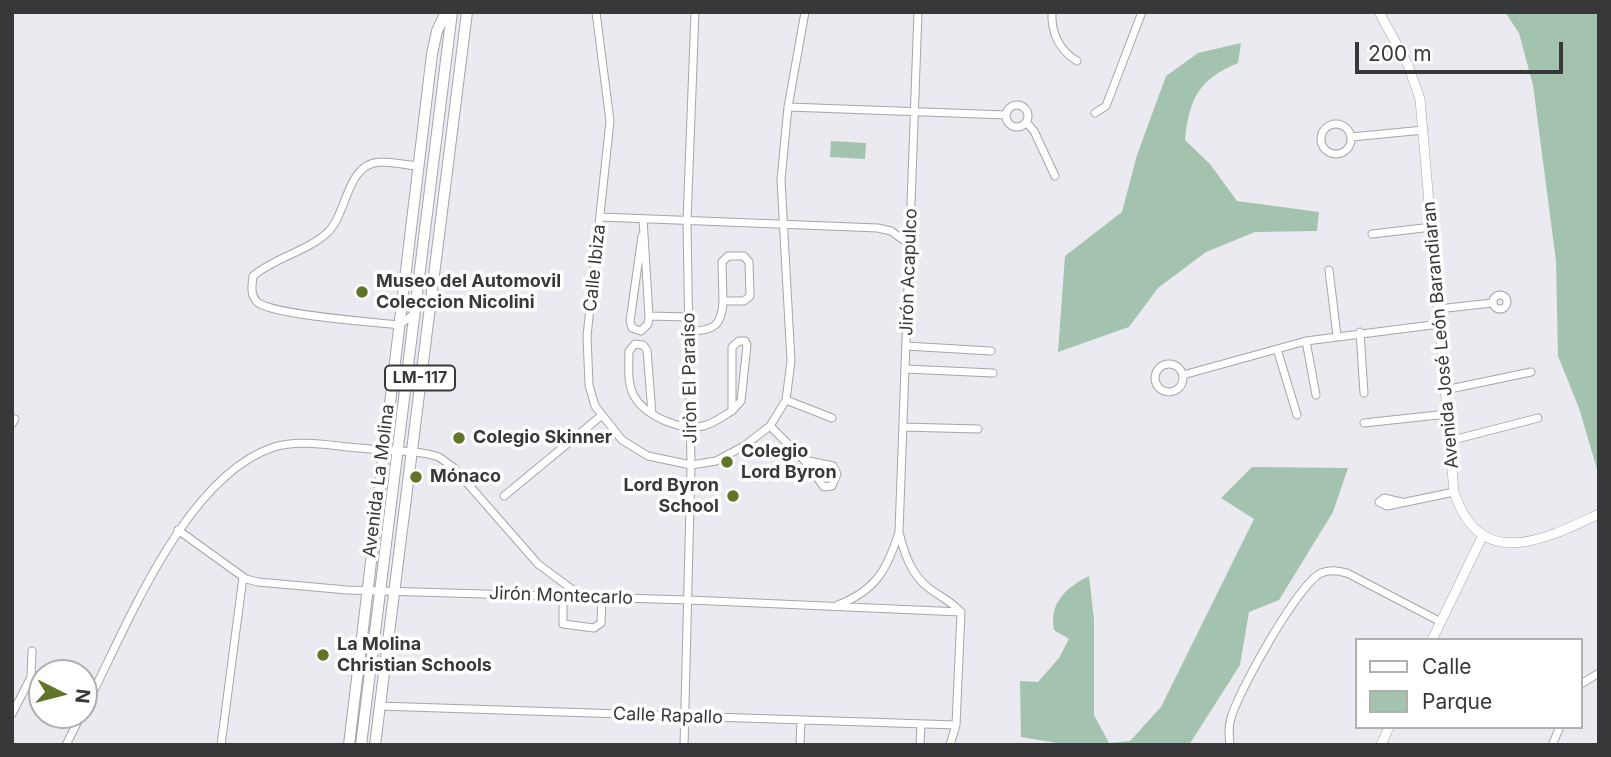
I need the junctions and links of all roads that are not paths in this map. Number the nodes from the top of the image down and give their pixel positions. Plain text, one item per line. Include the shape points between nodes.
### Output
1 (446, 12) edge
2 (452, 12) edge
3 (596, 12) edge
4 (695, 12) edge
5 (805, 12) edge
6 (918, 12) edge
7 (1052, 12) edge
8 (1142, 12) edge
9 (1379, 12) edge
10 (466, 17) edge
11 (1077, 61) dead end
12 (443, 83) junction
13 (788, 107) junction
14 (915, 112) junction
15 (1096, 113) dead end
16 (1006, 115) junction
17 (1026, 122) junction
18 (1424, 130) junction
19 (1351, 137) junction
20 (418, 166) junction
21 (1055, 176) dead end
22 (600, 217) junction
23 (643, 219) junction
24 (687, 221) junction
25 (781, 223) junction
26 (1432, 227) junction
27 (1372, 234) dead end
28 (642, 236) junction
29 (909, 244) junction
30 (1329, 270) dead end
31 (723, 301) junction
32 (1492, 303) dead end
33 (1438, 309) junction
34 (415, 313) junction
35 (649, 316) junction
36 (690, 317) junction
37 (1440, 324) junction
38 (399, 325) junction
39 (690, 331) junction
40 (1360, 332) junction
41 (1337, 336) junction
42 (1306, 341) junction
43 (906, 346) junction
44 (1276, 349) junction
45 (991, 351) dead end
46 (905, 369) junction
47 (1531, 372) dead end
48 (993, 373) dead end
49 (1183, 374) junction
50 (1445, 390) junction
51 (1364, 393) dead end
52 (1316, 395) dead end
53 (786, 400) junction
54 (732, 411) junction
55 (652, 414) junction
56 (1447, 414) junction
57 (1297, 415) dead end
58 (601, 416) junction
59 (832, 418) dead end
60 (1538, 418) dead end
61 (1364, 423) dead end
62 (691, 426) junction
63 (770, 426) junction
64 (903, 427) junction
65 (978, 429) dead end
66 (1450, 441) junction
67 (383, 450) junction
68 (397, 452) junction
69 (411, 453) junction
70 (804, 460) junction
71 (691, 465) junction
72 (1454, 492) junction
73 (504, 496) dead end
74 (1401, 502) dead end
75 (1599, 514) edge
76 (178, 530) junction
77 (899, 532) junction
78 (1483, 535) junction
79 (243, 577) junction
80 (366, 590) junction
81 (379, 590) junction
82 (393, 590) junction
83 (563, 596) junction
84 (581, 596) junction
85 (602, 597) junction
86 (689, 600) junction
87 (834, 607) junction
88 (961, 612) junction
89 (1441, 622) junction
90 (1433, 638) edge
91 (32, 651) dead end
92 (1599, 673) edge
93 (98, 683) edge
94 (1583, 683) edge
95 (379, 706) junction
96 (12, 714) edge
97 (685, 716) junction
98 (801, 720) junction
99 (921, 724) junction
100 (956, 725) junction
101 (74, 729) edge
102 (1389, 729) edge
103 (1559, 729) edge
104 (66, 745) edge
105 (221, 745) edge
106 (349, 745) edge
107 (361, 745) edge
108 (375, 745) edge
109 (684, 745) edge
110 (800, 745) edge
111 (920, 745) edge
112 (950, 745) edge
113 (1230, 745) edge
114 (1381, 745) edge
115 (1552, 745) edge

1 - 20 main road, Avenida La Molina / LM-117 via 435,37
2 - 12 main road, Avenida La Molina / LM-117
3 - 22 street, Calle Ibiza via 610,121
4 - 24 street, Jiròn El Paraíso
5 - 13 street
6 - 14 street, Jirón Acapulco
7 - 11 street via 1052,30
8 - 15 street via 1106,106
9 - 18 street, Avenida José León Barandiaran via 1408,65 1420,99
10 - 12 main road
10 - 69 main road, Avenida La Molina / LM-117
12 - 34 main road, Avenida La Molina / LM-117
13 - 14 street
13 - 25 street
14 - 16 street
14 - 29 street, Jirón Acapulco
16 - 17 street via 1013,126
16 - 17 street via 1011,106 1021,105 1028,113
17 - 21 street
18 - 19 street
18 - 26 street, Avenida José León Barandiaran
19 - 19 street via 1343,125 1334,124 1325,128 1320,142 1325,151 1340,154 1349,148
20 - 38 main road, Avenida La Molina / LM-117
20 - 38 street via 378,162 363,167 328,232 262,268 253,276 251,290 257,301 271,309
22 - 23 street
22 - 58 street, Calle Ibiza via 587,336 589,385
23 - 24 street
23 - 28 street
24 - 25 street
24 - 36 street, Jiròn El Paraíso
25 - 29 street via 884,228
25 - 53 street via 791,361
26 - 27 street
26 - 33 street, Avenida José León Barandiaran
28 - 35 street
28 - 35 street via 632,328 645,329
29 - 43 street, Jirón Acapulco
30 - 41 street
31 - 31 street via 724,258 747,258 750,296 744,301
31 - 39 street via 716,327
32 - 33 street
33 - 37 street, Avenida José León Barandiaran
34 - 38 street
34 - 68 main road, Avenida La Molina / LM-117
35 - 36 street
36 - 39 street, Jiròn El Paraíso
37 - 40 street
37 - 50 street, Avenida José León Barandiaran
38 - 67 main road, Avenida La Molina / LM-117
39 - 62 street, Jiròn El Paraíso
40 - 41 street
40 - 51 street
41 - 42 street
42 - 44 street
42 - 52 street
43 - 45 street
43 - 46 street, Jirón Acapulco
44 - 49 street
44 - 57 street
46 - 48 street
46 - 64 street, Jirón Acapulco
47 - 50 street
49 - 49 street via 1177,366 1166,364 1157,370 1155,381 1162,390 1172,392 1181,386
50 - 56 street, Avenida José León Barandiaran
53 - 59 street
53 - 63 street
54 - 54 street via 741,401 745,341 732,346
54 - 62 street via 710,424
55 - 55 street via 648,350 635,344 629,351 630,384 637,400
55 - 62 street
56 - 61 street
56 - 66 street, Avenida José León Barandiaran
58 - 71 street, Calle Ibiza via 637,450
58 - 73 street
60 - 66 street
62 - 71 street, Jiròn El Paraíso
63 - 70 street
63 - 71 street via 716,461
64 - 65 street
64 - 77 street, Jirón Acapulco
66 - 72 street, Avenida José León Barandiaran
67 - 68 street
67 - 76 street via 304,443 276,447 249,458 218,481
67 - 80 main road, Avenida La Molina / LM-117
68 - 69 street
68 - 81 main road, Avenida La Molina / LM-117
69 - 82 main road, Avenida La Molina / LM-117
69 - 84 street via 433,455 449,464 538,564
70 - 70 street via 824,486 832,486 837,474 833,466
71 - 86 street, Jiròn El Paraíso
72 - 74 street
72 - 78 street, Avenida José León Barandiaran via 1465,516
75 - 78 street via 1555,534 1517,544
76 - 79 street, Jirón Montecarlo
76 - 93 street
77 - 87 street, Jirón Acapulco via 889,563 876,581 856,598
77 - 88 street, Jirón Acapulco via 914,572
78 - 89 street
79 - 80 street, Jirón Montecarlo
79 - 105 street
80 - 81 street, Jirón Montecarlo
80 - 106 main road, Avenida La Molina / LM-117
81 - 82 street, Jirón Montecarlo
81 - 107 main road, Avenida La Molina / LM-117
82 - 83 street, Jirón Montecarlo
82 - 95 main road, Avenida La Molina / LM-117
83 - 84 street, Jirón Montecarlo
83 - 85 street via 563,624 594,628 601,623
84 - 85 street, Jirón Montecarlo
85 - 86 street, Jirón Montecarlo
86 - 87 street, Jirón Montecarlo
86 - 97 street, Jiròn El Paraíso
87 - 88 street, Jirón Montecarlo
88 - 100 street
89 - 90 street
89 - 113 street via 1347,573 1321,573 1306,584 1277,627 1231,717
91 - 96 street via 31,677
92 - 94 street
95 - 97 street, Calle Rapallo
95 - 108 main road, Avenida La Molina / LM-117
97 - 98 street, Calle Rapallo
97 - 109 street, Jiròn El Paraíso
98 - 99 street, Calle Rapallo
98 - 110 street
99 - 100 street, Calle Rapallo
99 - 111 street
100 - 112 street
101 - 104 street
102 - 114 street
103 - 115 street

